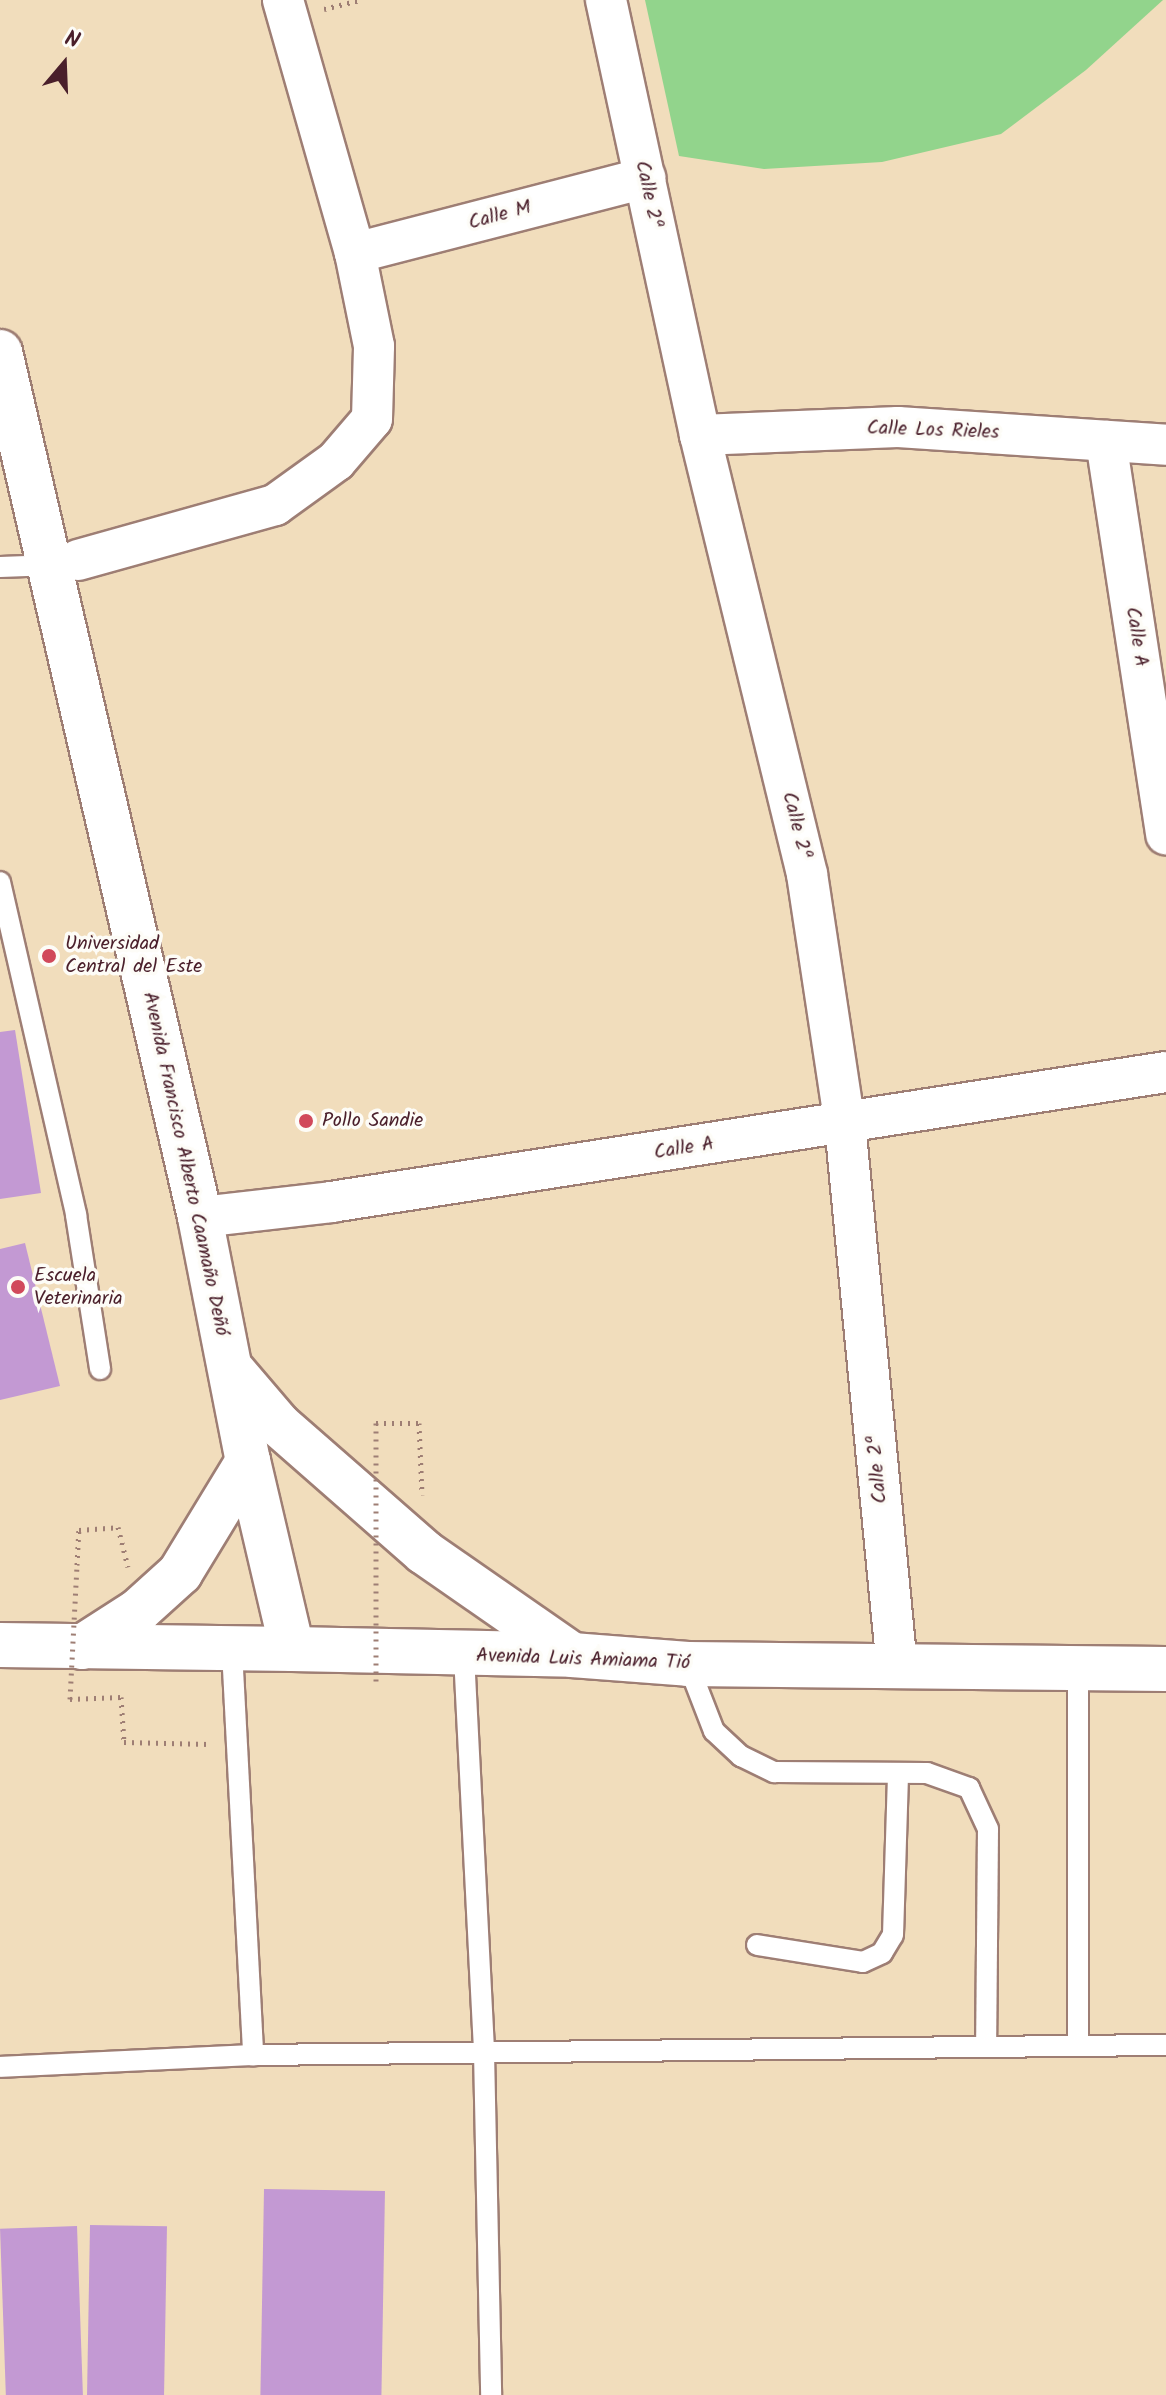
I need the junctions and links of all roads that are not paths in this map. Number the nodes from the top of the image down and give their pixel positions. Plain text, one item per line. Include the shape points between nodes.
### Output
1 (283, 0) edge
2 (606, 0) edge
3 (645, 178) junction
4 (355, 253) junction
5 (0, 352) edge
6 (700, 435) junction
7 (1106, 441) junction
8 (1166, 445) edge
9 (62, 563) junction
10 (0, 567) edge
11 (1166, 834) edge
12 (0, 882) edge
13 (1166, 1072) edge
14 (845, 1124) junction
15 (200, 1217) junction
16 (229, 1366) junction
17 (100, 1369) dead end
18 (248, 1461) junction
19 (0, 1645) edge
20 (82, 1647) junction
21 (292, 1649) junction
22 (232, 1650) junction
23 (464, 1655) junction
24 (572, 1655) junction
25 (688, 1664) junction
26 (897, 1668) junction
27 (1078, 1669) junction
28 (1166, 1669) edge
29 (898, 1773) junction
30 (757, 1945) dead end
31 (1166, 2045) edge
32 (1078, 2046) junction
33 (986, 2047) junction
34 (484, 2052) junction
35 (253, 2055) junction
36 (0, 2067) edge
37 (491, 2395) edge

1 - 4 street
2 - 3 street, Calle 2ª
3 - 4 street, Calle M
3 - 6 street, Calle 2ª
4 - 9 street via 374,346 372,419 336,461 275,505
5 - 9 main road, Avenida Francisco Alberto Caamaño Deñó
6 - 7 street, Calle Los Rieles via 898,427
6 - 14 street, Calle 2ª via 807,874
7 - 8 street, Calle Los Rieles
7 - 11 street, Calle A
9 - 10 lane
9 - 15 main road, Avenida Francisco Alberto Caamaño Deñó
12 - 17 lane via 76,1215
13 - 14 street, Calle A
14 - 15 street, Calle A
14 - 26 street, Calle 2ª
15 - 16 main road, Avenida Francisco Alberto Caamaño Deñó
16 - 18 main road, Avenida Francisco Alberto Caamaño Deñó
16 - 24 main road via 279,1425 424,1552
18 - 20 main road via 180,1573 138,1611
18 - 21 main road, Avenida Francisco Alberto Caamaño Deñó
19 - 20 main road, Avenida Luis Amiama Tió
20 - 22 main road, Avenida Luis Amiama Tió
21 - 22 main road, Avenida Luis Amiama Tió
21 - 23 main road, Avenida Luis Amiama Tió
22 - 35 lane
23 - 24 main road, Avenida Luis Amiama Tió
23 - 34 lane
24 - 25 main road, Avenida Luis Amiama Tió
25 - 26 main road, Avenida Luis Amiama Tió
25 - 29 lane via 714,1731 741,1756 774,1772
26 - 27 main road, Avenida Luis Amiama Tió
27 - 28 main road, Avenida Luis Amiama Tió
27 - 32 lane
29 - 30 lane via 893,1935 882,1953 863,1962
29 - 33 lane via 927,1773 969,1788 988,1829
31 - 32 lane
32 - 33 lane
33 - 34 lane
34 - 35 lane
34 - 37 lane
35 - 36 lane

